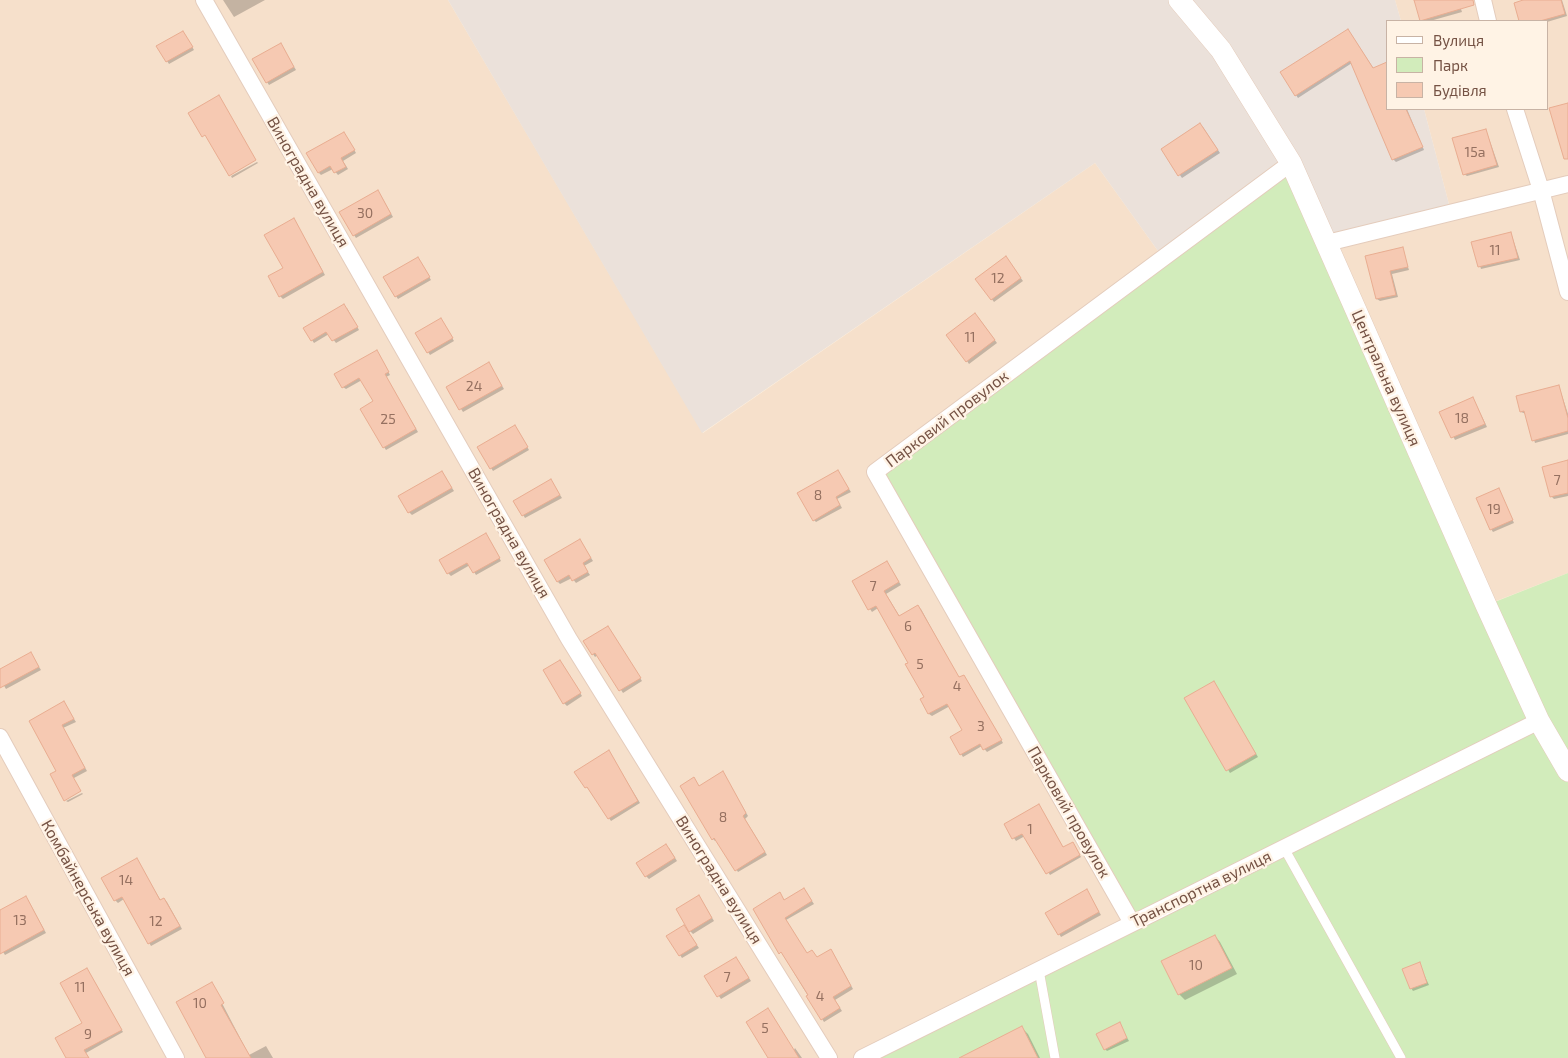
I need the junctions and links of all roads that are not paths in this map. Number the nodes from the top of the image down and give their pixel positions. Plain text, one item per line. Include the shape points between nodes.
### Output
1 (204, 0) edge
2 (1179, 0) edge
3 (1483, 0) edge
4 (1488, 20) edge
5 (1515, 110) edge
6 (1291, 163) junction
7 (1568, 184) edge
8 (1541, 190) junction
9 (1327, 243) junction
10 (1568, 292) edge
11 (1539, 721) junction
12 (0, 737) edge
13 (1565, 758) edge
14 (1284, 848) junction
15 (1132, 923) junction
16 (1039, 970) junction
17 (176, 1058) edge
18 (829, 1058) edge
19 (862, 1058) edge
20 (1055, 1058) edge
21 (1401, 1058) edge

1 - 18 street, Виноградна вулиця via 569,639
2 - 6 street, Центральна вулиця via 1221,50
3 - 4 street
5 - 8 street
6 - 9 street, Центральна вулиця
6 - 15 street, Парковий провулок via 875,472
7 - 8 street
8 - 9 street
8 - 10 street
9 - 11 street, Центральна вулиця
11 - 13 street, Центральна вулиця
11 - 14 street, Транспортна вулиця
12 - 17 street, Комбайнерська вулиця
14 - 15 street, Транспортна вулиця
14 - 21 lane
15 - 16 street, Транспортна вулиця
16 - 19 street, Транспортна вулиця
16 - 20 lane

